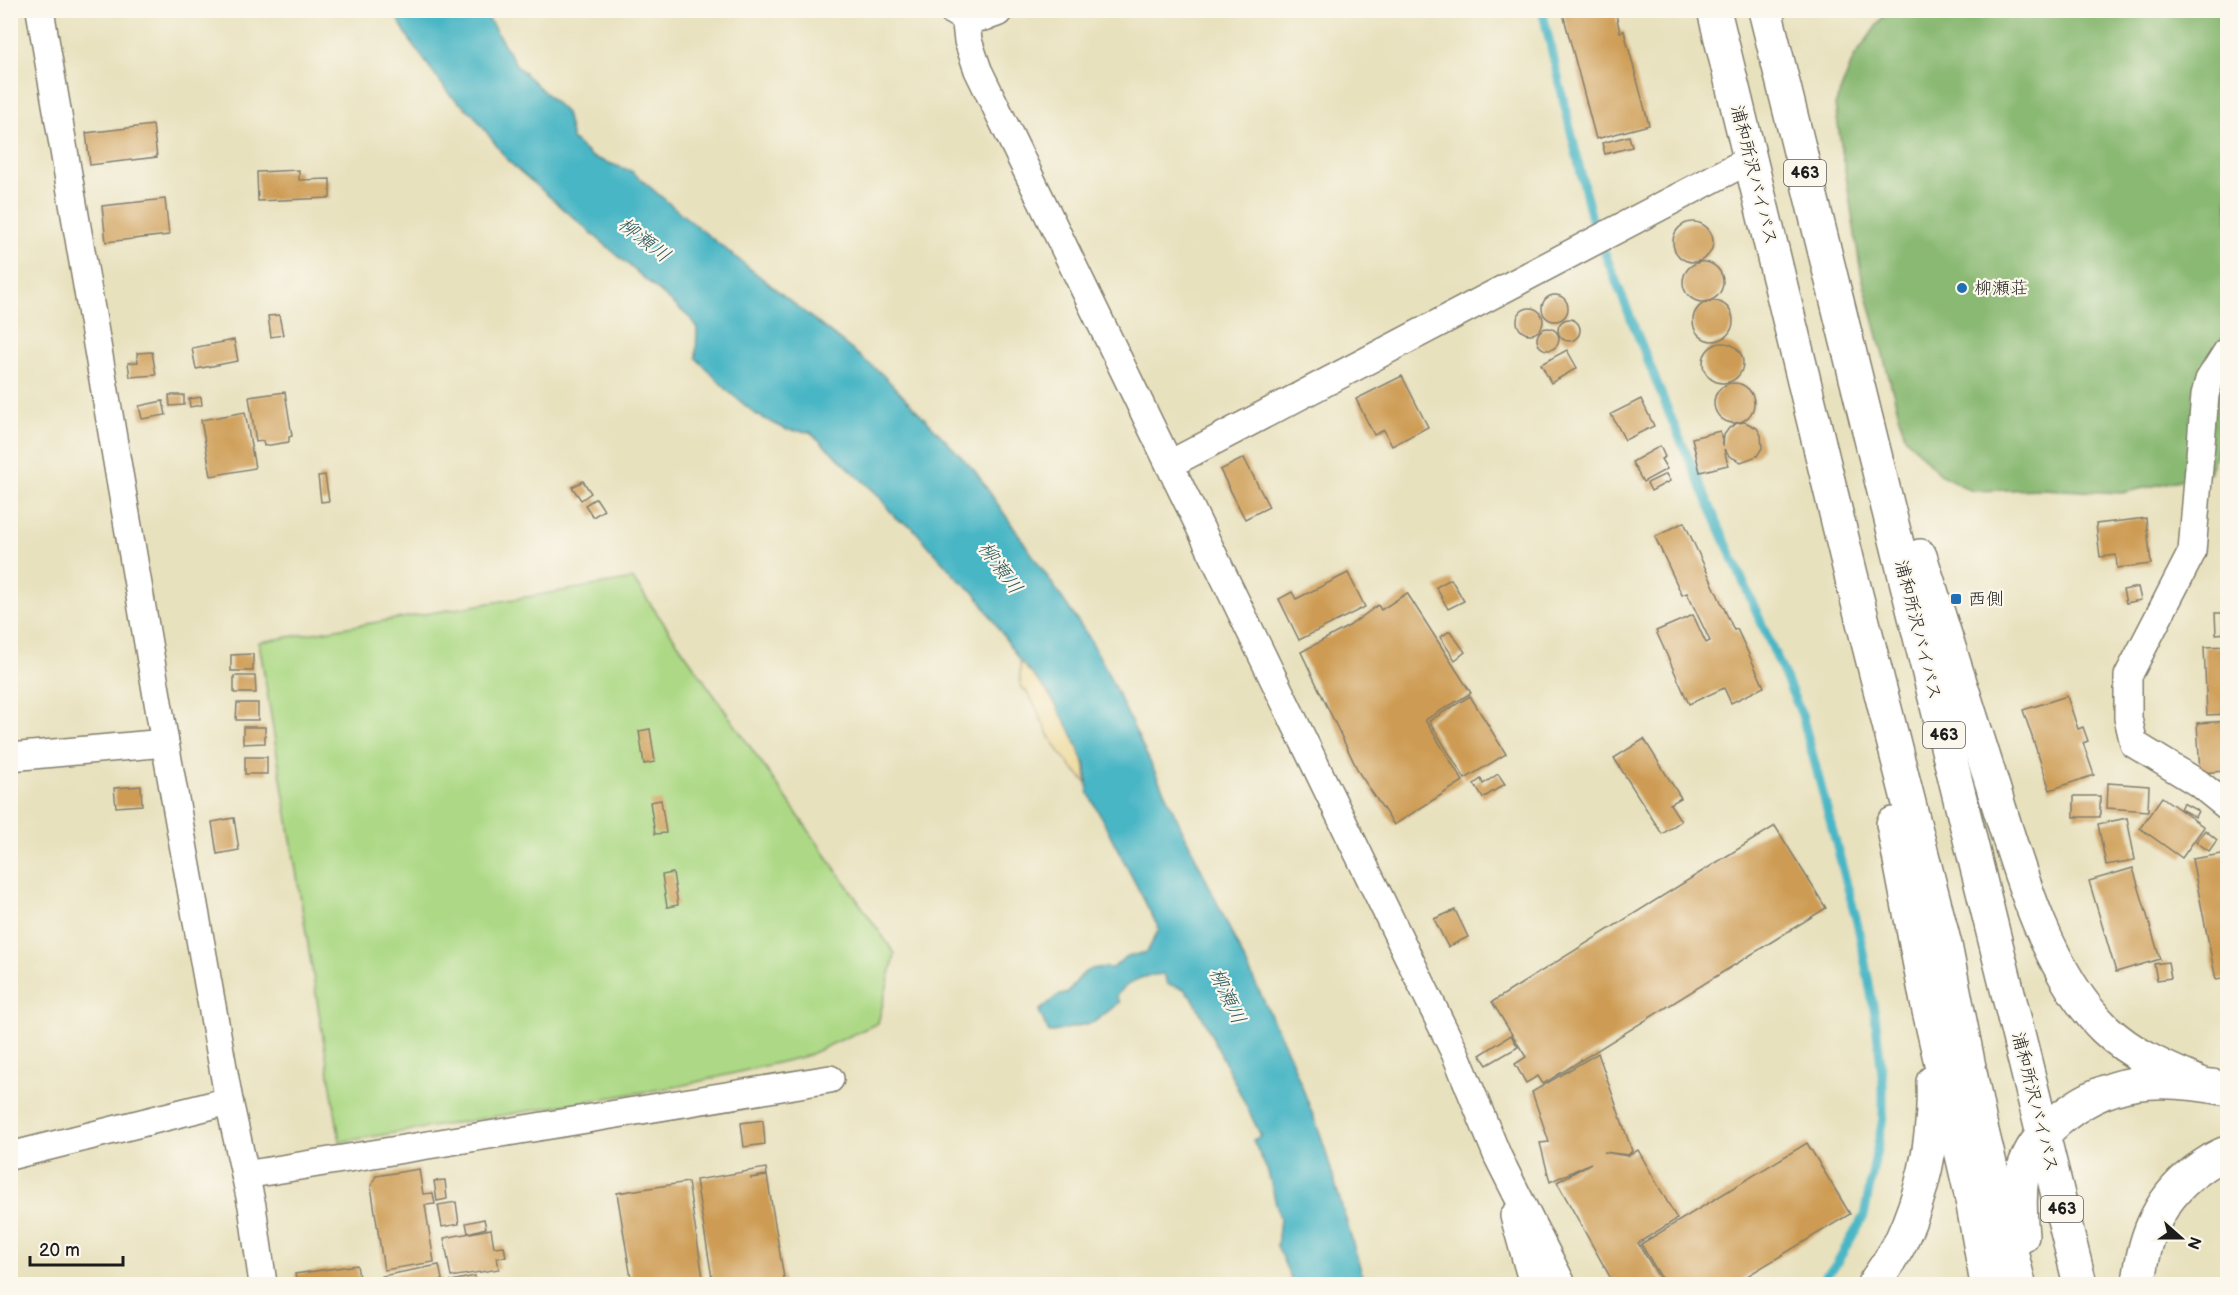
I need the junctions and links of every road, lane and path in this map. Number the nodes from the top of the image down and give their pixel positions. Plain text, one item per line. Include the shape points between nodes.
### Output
1 (40, 10) edge
2 (1714, 10) edge
3 (1765, 10) edge
4 (972, 12) edge
5 (1750, 159) junction
6 (1844, 336) junction
7 (2228, 350) edge
8 (1170, 464) junction
9 (1850, 571) junction
10 (165, 743) junction
11 (10, 757) edge
12 (2228, 807) edge
13 (1927, 1002) junction
14 (830, 1079) dead end
15 (2213, 1086) edge
16 (229, 1101) junction
17 (2043, 1134) junction
18 (2228, 1153) edge
19 (10, 1156) edge
20 (1498, 1158) junction
21 (245, 1175) junction
22 (263, 1284) edge
23 (1533, 1284) edge
24 (1562, 1284) edge
25 (1874, 1284) edge
26 (1987, 1284) edge
27 (2019, 1284) edge
28 (2033, 1284) edge
29 (2080, 1284) edge
30 (2139, 1284) edge

1 - 10 street
2 - 5 highway, 浦和所沢バイパス / 463
3 - 6 highway, 浦和所沢バイパス / 463
4 - 8 street via 968,41 978,70
5 - 8 street
5 - 9 highway, 浦和所沢バイパス / 463
6 - 15 highway via 1892,467 2023,882 2053,952 2078,997 2105,1029 2132,1051
6 - 17 highway, 浦和所沢バイパス / 463
7 - 12 street via 2209,380 2205,395 2192,552 2128,676 2128,718 2134,744 2198,783
8 - 20 street via 1456,1055
9 - 13 highway via 1863,668
9 - 27 highway, 浦和所沢バイパス / 463 via 1945,945 1980,1123
10 - 11 street
10 - 16 street
13 - 25 highway via 1932,1054 1932,1137 1921,1188 1901,1242
13 - 26 highway via 1971,1194
14 - 21 street
15 - 17 highway via 2142,1082 2106,1089 2075,1105
16 - 19 street
16 - 21 street
17 - 28 highway via 2022,1174 2019,1206
17 - 29 highway, 浦和所沢バイパス / 463
18 - 30 highway via 2183,1179 2157,1213 2142,1252
20 - 23 street
20 - 24 street
21 - 22 street

